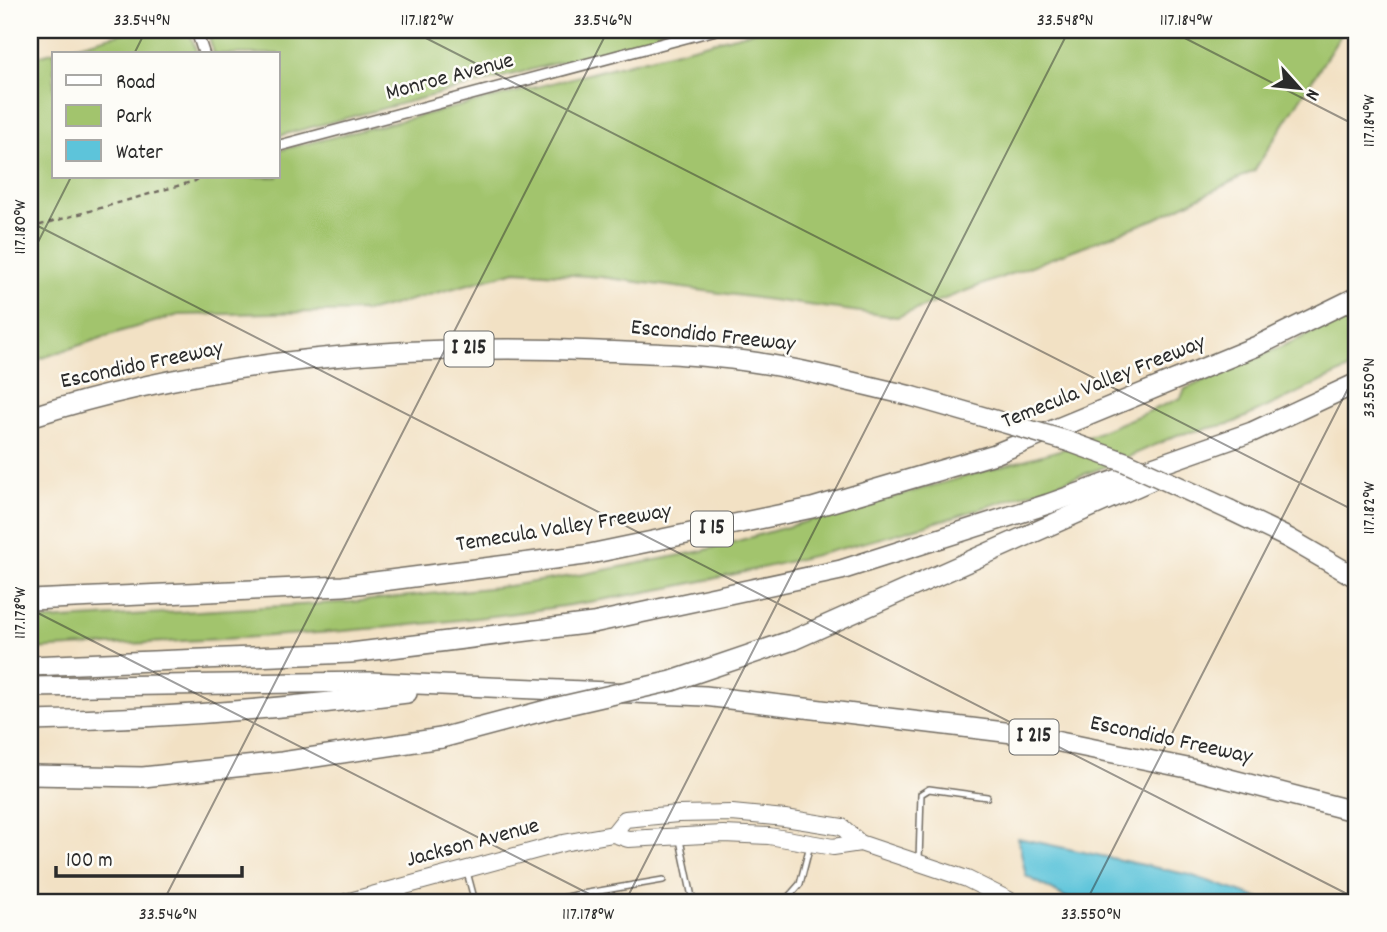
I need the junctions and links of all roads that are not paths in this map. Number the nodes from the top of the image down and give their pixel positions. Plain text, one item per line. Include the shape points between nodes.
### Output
1 (197, 30) edge
2 (714, 30) edge
3 (203, 52) edge
4 (280, 145) edge
5 (1357, 297) edge
6 (1357, 383) edge
7 (30, 417) edge
8 (1252, 432) junction
9 (1357, 578) edge
10 (30, 600) edge
11 (30, 666) edge
12 (471, 685) junction
13 (30, 687) edge
14 (30, 722) edge
15 (30, 775) edge
16 (987, 797) dead end
17 (1357, 812) edge
18 (810, 822) junction
19 (612, 834) junction
20 (679, 835) junction
21 (811, 842) junction
22 (860, 843) junction
23 (919, 861) junction
24 (466, 869) junction
25 (663, 880) dead end
26 (576, 895) junction
27 (346, 902) edge
28 (475, 902) edge
29 (545, 902) edge
30 (578, 902) edge
31 (693, 902) edge
32 (784, 902) edge
33 (1013, 902) edge

1 - 3 street
2 - 4 street, Monroe Avenue
5 - 10 highway, Temecula Valley Freeway / I 15 via 1257,346 995,454 812,509 585,555 343,586
6 - 8 highway
7 - 9 highway, Escondido Freeway / I 215, bridge via 147,386 290,362 367,355 493,348 682,354 746,361 911,396 1067,441 1230,510
8 - 11 highway via 1048,505 841,570 593,623 351,653
8 - 15 highway, bridge via 1091,509 793,640 672,681 441,738 282,762 144,777
12 - 13 highway via 356,682
12 - 14 highway via 321,704
12 - 17 highway, Escondido Freeway / I 215 via 705,696 1021,734 1188,768
16 - 23 lane via 929,789 921,794
18 - 19 main road, Jackson Avenue via 732,813 678,814 625,819
18 - 20 main road via 791,829 696,824 686,826
18 - 22 main road, Jackson Avenue via 842,827
19 - 20 main road, Jackson Avenue via 628,839
19 - 24 main road, Jackson Avenue
20 - 21 main road, Jackson Avenue
20 - 31 lane
21 - 22 main road, Jackson Avenue via 833,847
21 - 32 lane via 800,884
22 - 23 main road, Jackson Avenue
23 - 33 main road, Jackson Avenue
24 - 27 main road, Jackson Avenue
24 - 28 lane
25 - 26 lane
26 - 29 lane
26 - 30 lane

